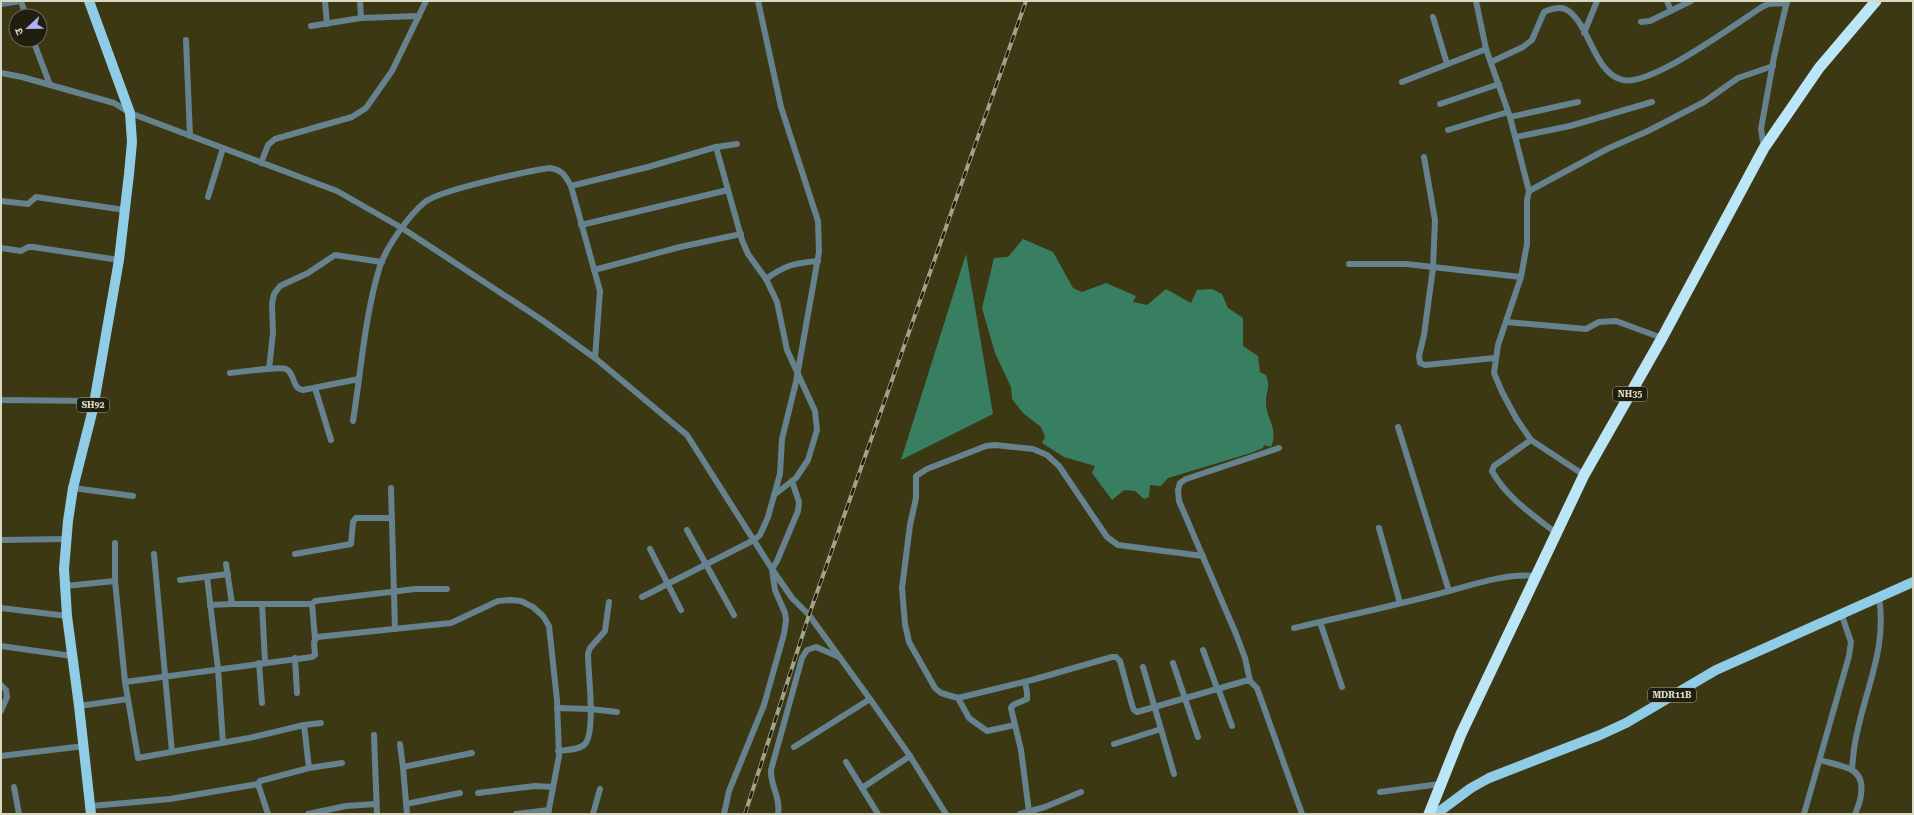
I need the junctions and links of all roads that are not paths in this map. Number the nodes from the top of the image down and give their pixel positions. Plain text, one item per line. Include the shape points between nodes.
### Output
1 (20, 1) edge
2 (89, 1) edge
3 (325, 1) edge
4 (360, 1) edge
5 (426, 1) edge
6 (758, 1) edge
7 (1476, 1) edge
8 (1596, 1) edge
9 (1667, 1) edge
10 (1691, 1) edge
11 (1876, 1) edge
12 (1787, 2) edge
13 (1, 4) edge
14 (1671, 11) junction
15 (419, 16) junction
16 (1433, 17) dead end
17 (361, 18) junction
18 (1641, 22) dead end
19 (327, 24) junction
20 (311, 26) dead end
21 (1584, 33) junction
22 (186, 40) dead end
23 (36, 48) edge
24 (1486, 49) junction
25 (1491, 62) junction
26 (1447, 64) junction
27 (1773, 66) junction
28 (1, 73) edge
29 (1402, 82) dead end
30 (1499, 84) junction
31 (50, 85) junction
32 (1578, 102) dead end
33 (1652, 102) dead end
34 (1440, 104) dead end
35 (130, 113) junction
36 (1509, 115) junction
37 (1448, 130) dead end
38 (190, 136) junction
39 (1516, 137) junction
40 (737, 144) dead end
41 (716, 147) junction
42 (223, 148) junction
43 (1764, 148) junction
44 (1424, 157) dead end
45 (261, 163) junction
46 (571, 186) junction
47 (728, 190) junction
48 (1529, 191) junction
49 (208, 197) dead end
50 (1, 201) edge
51 (125, 210) junction
52 (580, 225) junction
53 (402, 228) junction
54 (740, 234) junction
55 (1, 248) edge
56 (119, 260) junction
57 (818, 261) junction
58 (382, 262) junction
59 (1349, 264) dead end
60 (1433, 268) junction
61 (594, 270) junction
62 (1521, 277) junction
63 (766, 279) junction
64 (1506, 322) junction
65 (1662, 338) junction
66 (595, 358) junction
67 (1495, 358) junction
68 (269, 369) junction
69 (230, 373) dead end
70 (797, 374) junction
71 (360, 379) junction
72 (315, 388) junction
73 (1, 400) edge
74 (94, 402) junction
75 (353, 421) dead end
76 (1398, 427) dead end
77 (331, 440) dead end
78 (1531, 440) junction
79 (1279, 448) dead end
80 (1584, 475) junction
81 (792, 481) junction
82 (73, 488) junction
83 (391, 488) dead end
84 (774, 495) junction
85 (133, 496) dead end
86 (392, 518) junction
87 (1379, 528) dead end
88 (687, 530) dead end
89 (1556, 533) junction
90 (66, 539) junction
91 (1, 540) edge
92 (754, 540) junction
93 (115, 543) dead end
94 (650, 549) dead end
95 (154, 554) dead end
96 (296, 554) dead end
97 (1203, 556) junction
98 (226, 564) dead end
99 (706, 564) junction
100 (772, 569) junction
101 (228, 574) junction
102 (1536, 576) junction
103 (207, 577) junction
104 (180, 580) dead end
105 (115, 581) junction
106 (1913, 582) edge
107 (668, 584) junction
108 (65, 586) junction
109 (447, 589) dead end
110 (1449, 591) junction
111 (394, 592) junction
112 (642, 597) dead end
113 (1879, 597) junction
114 (609, 602) dead end
115 (1400, 603) junction
116 (232, 604) junction
117 (262, 604) junction
118 (312, 604) junction
119 (210, 606) junction
120 (1, 608) edge
121 (681, 610) dead end
122 (1841, 613) junction
123 (734, 615) dead end
124 (67, 616) junction
125 (1320, 622) junction
126 (1294, 628) dead end
127 (395, 629) junction
128 (314, 639) junction
129 (1, 646) edge
130 (1203, 650) dead end
131 (72, 656) junction
132 (295, 658) junction
133 (841, 658) junction
134 (1173, 662) dead end
135 (262, 663) junction
136 (1143, 667) dead end
137 (218, 669) junction
138 (164, 677) junction
139 (1250, 681) junction
140 (125, 682) junction
141 (1025, 682) junction
142 (1, 685) edge
143 (1217, 688) junction
144 (1342, 688) dead end
145 (297, 693) dead end
146 (958, 698) junction
147 (1185, 698) junction
148 (128, 699) junction
149 (870, 699) junction
150 (262, 703) dead end
151 (80, 706) junction
152 (1154, 707) junction
153 (557, 708) junction
154 (590, 709) junction
155 (1, 711) edge
156 (617, 712) dead end
157 (321, 723) dead end
158 (304, 725) junction
159 (1015, 726) junction
160 (1232, 726) dead end
161 (1161, 729) junction
162 (374, 735) dead end
163 (1198, 736) dead end
164 (223, 743) junction
165 (400, 744) dead end
166 (1114, 744) dead end
167 (84, 746) junction
168 (794, 747) dead end
169 (558, 751) junction
170 (172, 752) junction
171 (472, 753) dead end
172 (1, 756) edge
173 (910, 756) junction
174 (1820, 760) junction
175 (846, 762) dead end
176 (342, 763) dead end
177 (403, 766) junction
178 (309, 768) junction
179 (1852, 769) junction
180 (1174, 774) dead end
181 (258, 784) junction
182 (1440, 784) junction
183 (14, 787) dead end
184 (552, 787) junction
185 (862, 788) junction
186 (600, 789) dead end
187 (1081, 792) dead end
188 (1380, 792) dead end
189 (460, 793) dead end
190 (478, 793) dead end
191 (376, 804) junction
192 (406, 804) junction
193 (91, 810) edge
194 (549, 812) edge
195 (1029, 812) junction
196 (19, 814) edge
197 (268, 814) edge
198 (308, 814) edge
199 (377, 814) edge
200 (407, 814) edge
201 (516, 814) edge
202 (593, 814) edge
203 (724, 814) edge
204 (778, 814) edge
205 (878, 814) edge
206 (946, 814) edge
207 (1020, 814) edge
208 (1302, 814) edge
209 (1429, 814) edge
210 (1436, 814) edge
211 (1804, 814) edge
212 (1855, 814) edge

1 - 13 street
2 - 35 main road, SH92
3 - 19 street
4 - 17 street
5 - 15 street
6 - 57 street via 781,107 818,221
7 - 24 street
8 - 21 street
9 - 14 street
10 - 14 street
11 - 43 highway, NH35 via 1819,68
12 - 21 street via 1762,7 1660,70 1645,78 1633,80 1624,80 1611,74
12 - 27 street
14 - 18 street via 1650,21
15 - 17 street
15 - 45 street via 392,71 366,108 352,117 275,139 268,144
16 - 26 street
17 - 19 street
19 - 20 street
21 - 25 street via 1568,10 1552,9 1544,12 1532,40
22 - 38 street
23 - 31 street
24 - 25 street
24 - 26 street
25 - 30 street
26 - 29 street
27 - 43 street via 1761,129
27 - 48 street via 1738,78 1704,102 1607,149
28 - 31 street
30 - 34 street
30 - 36 street
31 - 35 street via 114,103
32 - 36 street
33 - 39 street via 1570,126
35 - 38 street
35 - 51 main road, SH92 via 132,142
36 - 37 street
36 - 39 street
38 - 42 street
39 - 48 street
40 - 41 street
41 - 46 street via 648,168
41 - 47 street
42 - 45 street
42 - 49 street
43 - 65 highway, NH35
44 - 60 street via 1435,220
45 - 53 street via 337,191
46 - 52 street
46 - 53 street via 566,175 560,170 550,168 534,171 438,195 426,202
47 - 52 street
47 - 54 street
48 - 62 street via 1527,244
50 - 51 street via 28,204 36,197
51 - 56 main road, SH92
52 - 61 street
53 - 58 street
53 - 66 street
54 - 61 street
54 - 63 street via 748,254
55 - 56 street via 21,251 33,247
56 - 74 main road, SH92
57 - 63 street via 793,263
57 - 70 street
58 - 68 street via 335,255 308,273 280,286 274,294 272,304 273,333
58 - 71 street via 372,298
59 - 60 street via 1406,264
60 - 62 street
60 - 67 street via 1420,363 1425,365
61 - 66 street via 600,291
62 - 64 street
63 - 70 street via 777,302 787,350
64 - 65 street via 1586,329 1599,322 1616,321
64 - 67 street
65 - 80 highway, NH35
66 - 92 street via 687,435
67 - 78 street via 1496,380
68 - 69 street
68 - 72 street via 288,370 299,389
70 - 81 street via 811,400 817,430 808,460
70 - 84 street via 782,439 780,474
71 - 72 street
71 - 75 street
72 - 77 street
73 - 74 street
74 - 82 main road, SH92
76 - 110 street
78 - 80 street
78 - 89 street via 1494,466 1492,471 1520,505
79 - 97 street via 1180,483 1179,501
80 - 89 highway, NH35
81 - 84 street
81 - 100 street via 799,502 798,511
82 - 85 street
82 - 90 main road, SH92
83 - 86 street
84 - 92 street via 760,535
86 - 96 street via 356,518 353,522 351,544
86 - 111 street
87 - 115 street
88 - 99 street
89 - 102 highway, NH35
90 - 91 street
90 - 108 main road, SH92
92 - 99 street
92 - 100 street
93 - 105 street
94 - 107 street
95 - 138 street
97 - 139 street via 1245,658
97 - 146 street via 1118,545 1107,537 1059,466 1047,455 1033,449 986,446 920,472 916,476 916,498 902,588 905,624 909,642 934,688
98 - 101 street
99 - 107 street
99 - 123 street
100 - 133 street
100 - 203 street via 775,590 785,613 784,634 764,704 729,791
101 - 103 street
101 - 116 street
102 - 110 street via 1521,574
102 - 182 highway, NH35
103 - 104 street
103 - 119 street
105 - 108 street
105 - 140 street
106 - 113 main road, MDR11B
107 - 112 street
107 - 121 street
108 - 124 main road, SH92
109 - 111 street
110 - 115 street
111 - 118 street via 318,599
111 - 127 street
113 - 122 main road, MDR11B
113 - 179 street via 1882,616 1881,640 1857,733
114 - 154 street via 606,631 590,648 588,654
115 - 125 street
116 - 117 street
116 - 119 street
117 - 118 street
117 - 135 street
118 - 128 street
119 - 137 street
120 - 124 street
122 - 174 street via 1851,642
122 - 210 main road, MDR11B via 1716,670 1626,723 1584,742 1488,778
124 - 131 main road, SH92
125 - 126 street
125 - 144 street
127 - 128 street
127 - 153 street via 451,623 498,601 521,601 533,607 549,626
128 - 132 street via 315,655
129 - 131 street
130 - 143 street
131 - 151 main road, SH92
132 - 135 street
132 - 145 street
133 - 149 street
133 - 204 street via 816,647 807,650 802,658 771,770 770,777 779,802
134 - 147 street
135 - 137 street
135 - 150 street
136 - 152 street
137 - 138 street
137 - 164 street
138 - 140 street
138 - 170 street
139 - 143 street
139 - 208 street via 1257,688
140 - 148 street
141 - 146 street
141 - 152 street via 1116,657 1122,665 1134,710 1137,712
141 - 159 street via 1027,699 1011,706
142 - 155 street via 6,690 7,697
143 - 147 street
143 - 160 street
146 - 159 street via 969,718 987,731
147 - 152 street
147 - 163 street
148 - 151 street
148 - 170 street via 138,758
149 - 168 street
149 - 173 street
151 - 167 main road, SH92
152 - 161 street
153 - 154 street
153 - 169 street
154 - 156 street
154 - 169 street via 592,724 585,744
157 - 158 street
158 - 164 street
158 - 178 street
159 - 195 street via 1021,750
161 - 166 street
161 - 180 street
162 - 191 street
164 - 170 street
165 - 177 street
167 - 172 street
167 - 193 main road, SH92
169 - 184 street
171 - 177 street
173 - 185 street
173 - 206 street
174 - 179 street
174 - 211 street
175 - 185 street
176 - 178 street
177 - 192 street
178 - 181 street via 263,779
179 - 212 street via 1858,776 1862,792
181 - 193 street
181 - 197 street
182 - 188 street
182 - 209 highway, NH35
183 - 196 street
184 - 190 street via 535,786
184 - 194 street
185 - 205 street
186 - 202 street
187 - 195 street
189 - 192 street
191 - 198 street via 346,806
191 - 199 street
192 - 200 street
194 - 201 street
195 - 207 street

